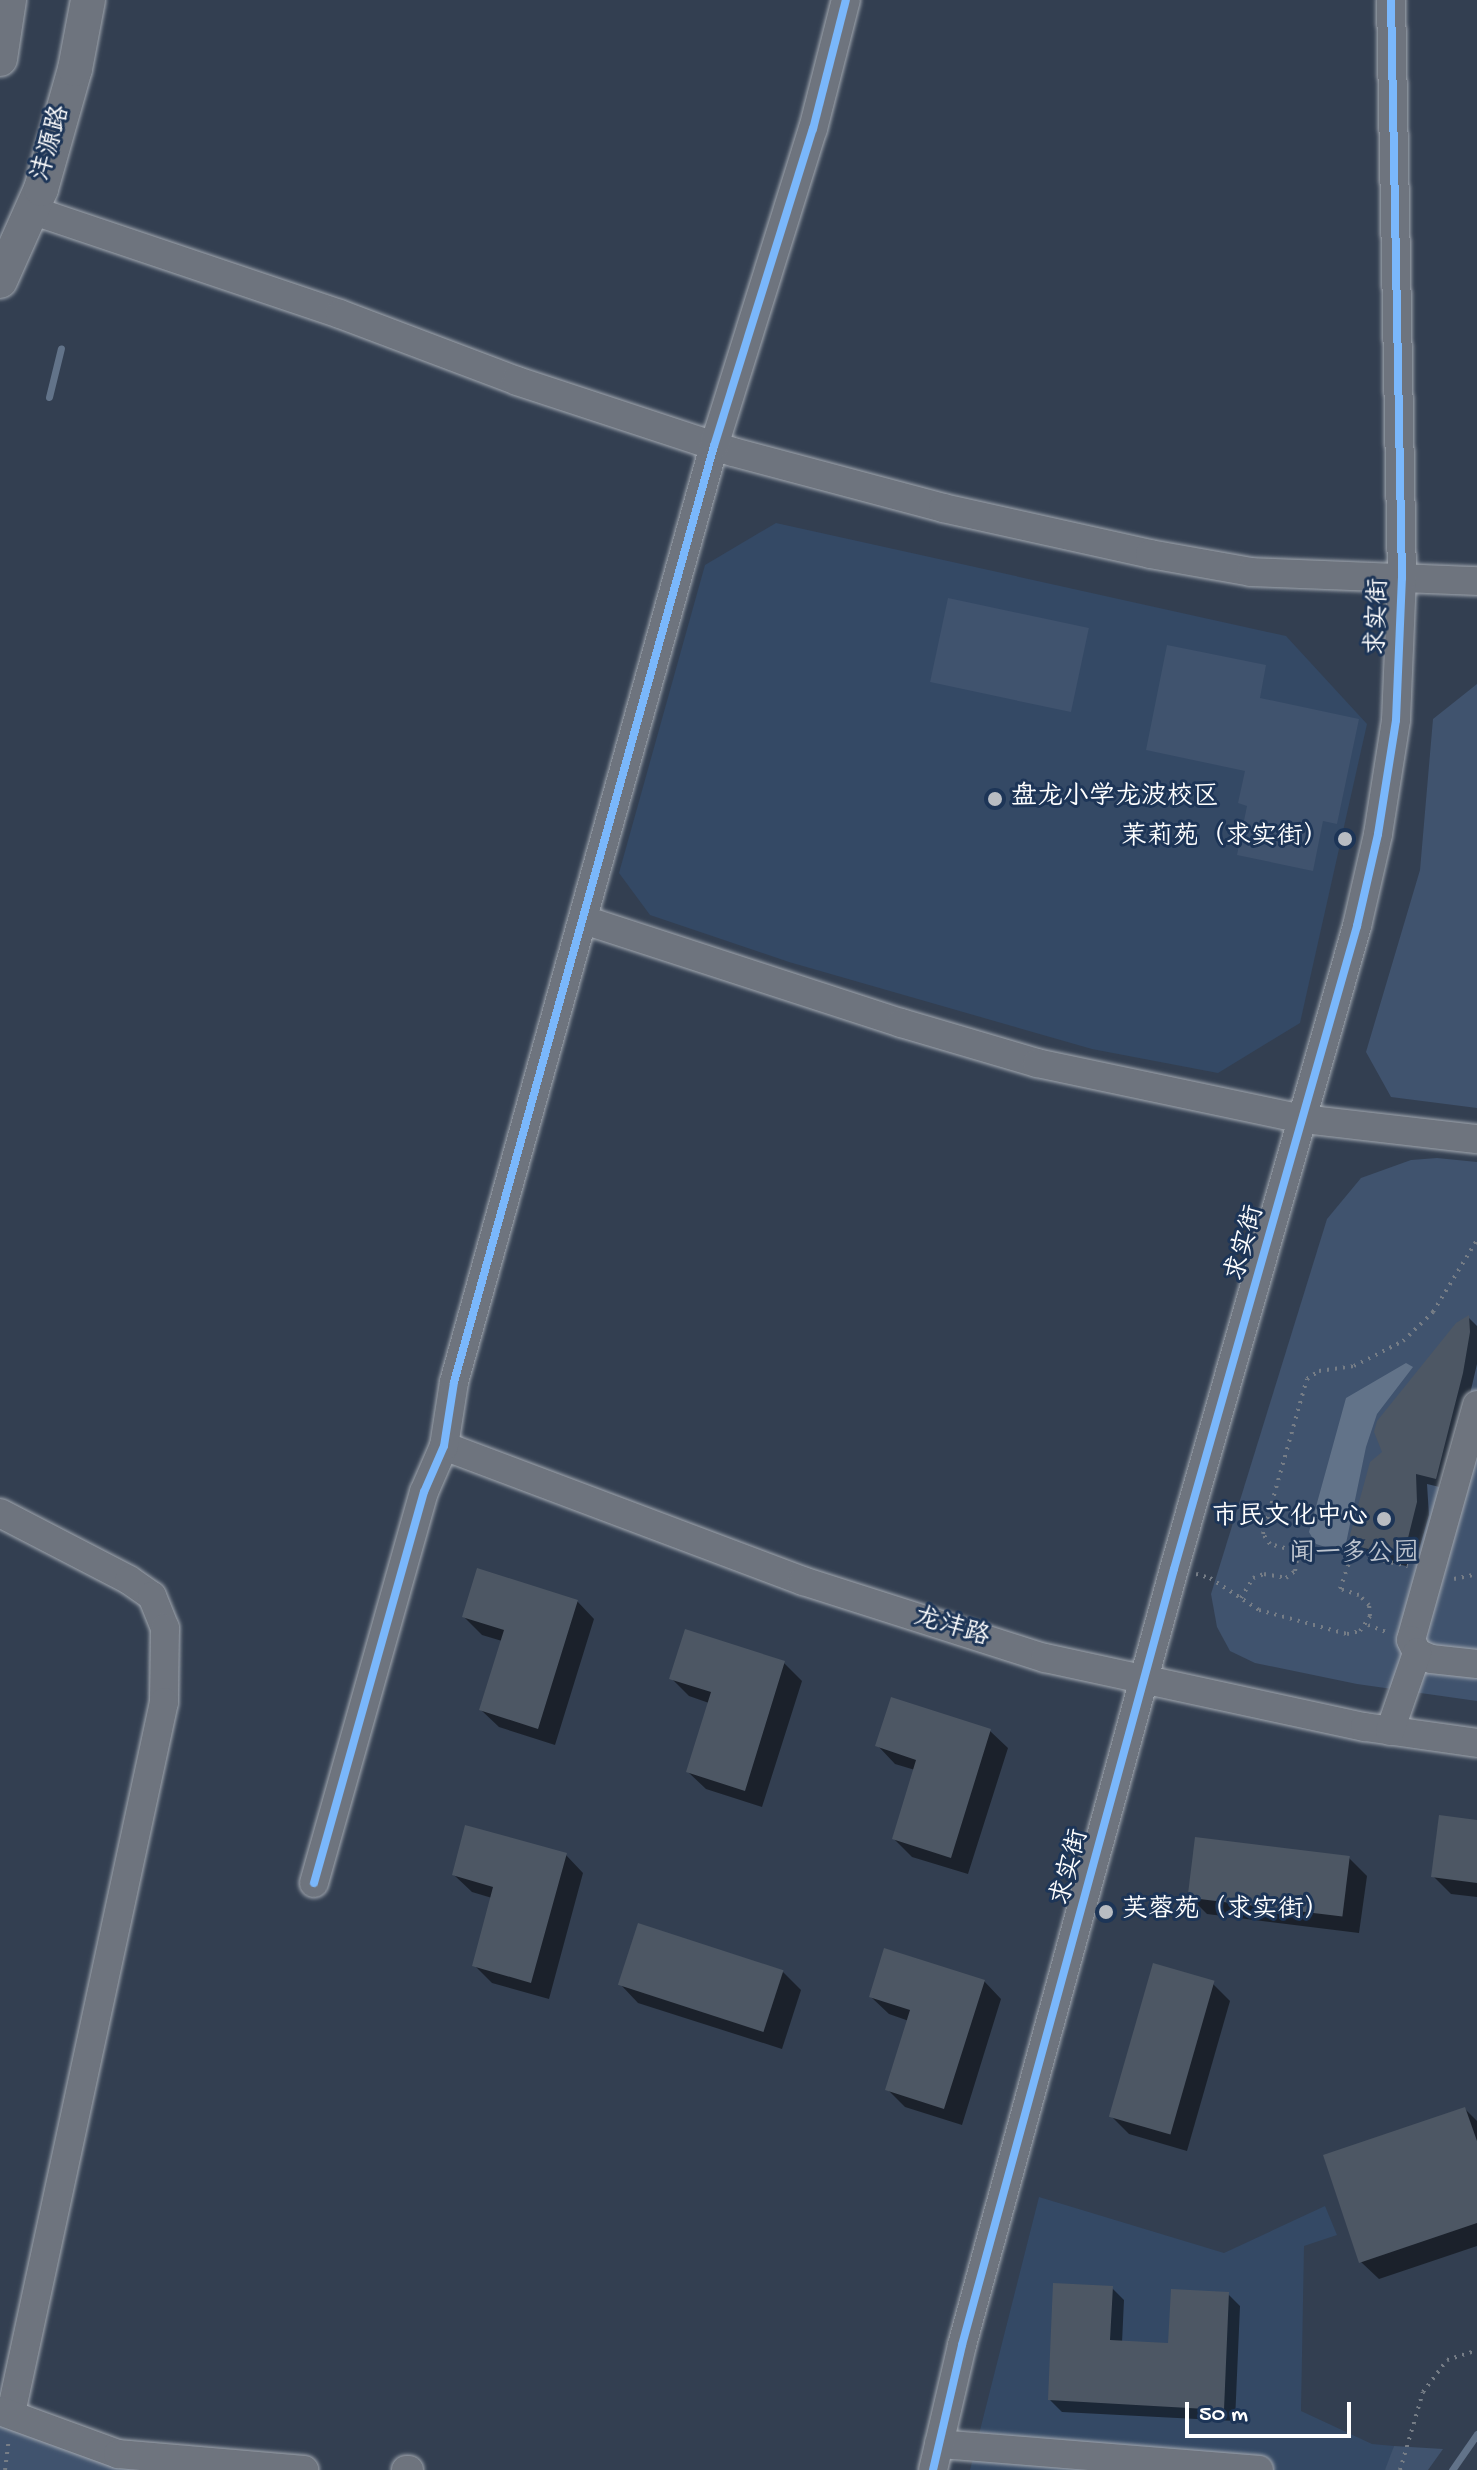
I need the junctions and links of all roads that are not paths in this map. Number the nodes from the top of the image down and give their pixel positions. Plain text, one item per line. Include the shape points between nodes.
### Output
1 (9, 0) edge
2 (88, 0) edge
3 (846, 0) edge
4 (1391, 0) edge
5 (0, 59) edge
6 (31, 210) junction
7 (0, 281) edge
8 (714, 446) junction
9 (1402, 578) junction
10 (1477, 581) edge
11 (584, 920) junction
12 (1303, 1119) junction
13 (1477, 1139) edge
14 (1477, 1405) edge
15 (444, 1446) junction
16 (0, 1513) edge
17 (1417, 1653) junction
18 (1477, 1664) edge
19 (1144, 1677) junction
20 (1390, 1731) junction
21 (1477, 1743) edge
22 (314, 1883) dead end
23 (7, 2419) edge
24 (936, 2457) edge
25 (304, 2470) edge
26 (1259, 2470) edge

1 - 5 main road
2 - 6 main road, 沣源路 via 75,69
3 - 8 street via 813,129
4 - 9 street, 求实街
6 - 7 main road, 沣源路
6 - 8 street
8 - 9 street via 943,508 1150,554 1251,572
8 - 11 street
9 - 10 street
9 - 12 street, 求实街 via 1396,720 1378,834
11 - 12 street via 1037,1063
11 - 15 street via 454,1382
12 - 13 street
12 - 19 street, 求实街
14 - 17 street via 1411,1640
15 - 19 street, 龙沣路 via 916,1620 1045,1658
15 - 22 street via 424,1492
16 - 23 street via 152,1596 165,1628 164,1702
17 - 18 street
17 - 20 street
19 - 20 street, 龙沣路
19 - 24 street, 求实街
20 - 21 street, 龙沣路
23 - 25 street via 118,2454
24 - 26 street

